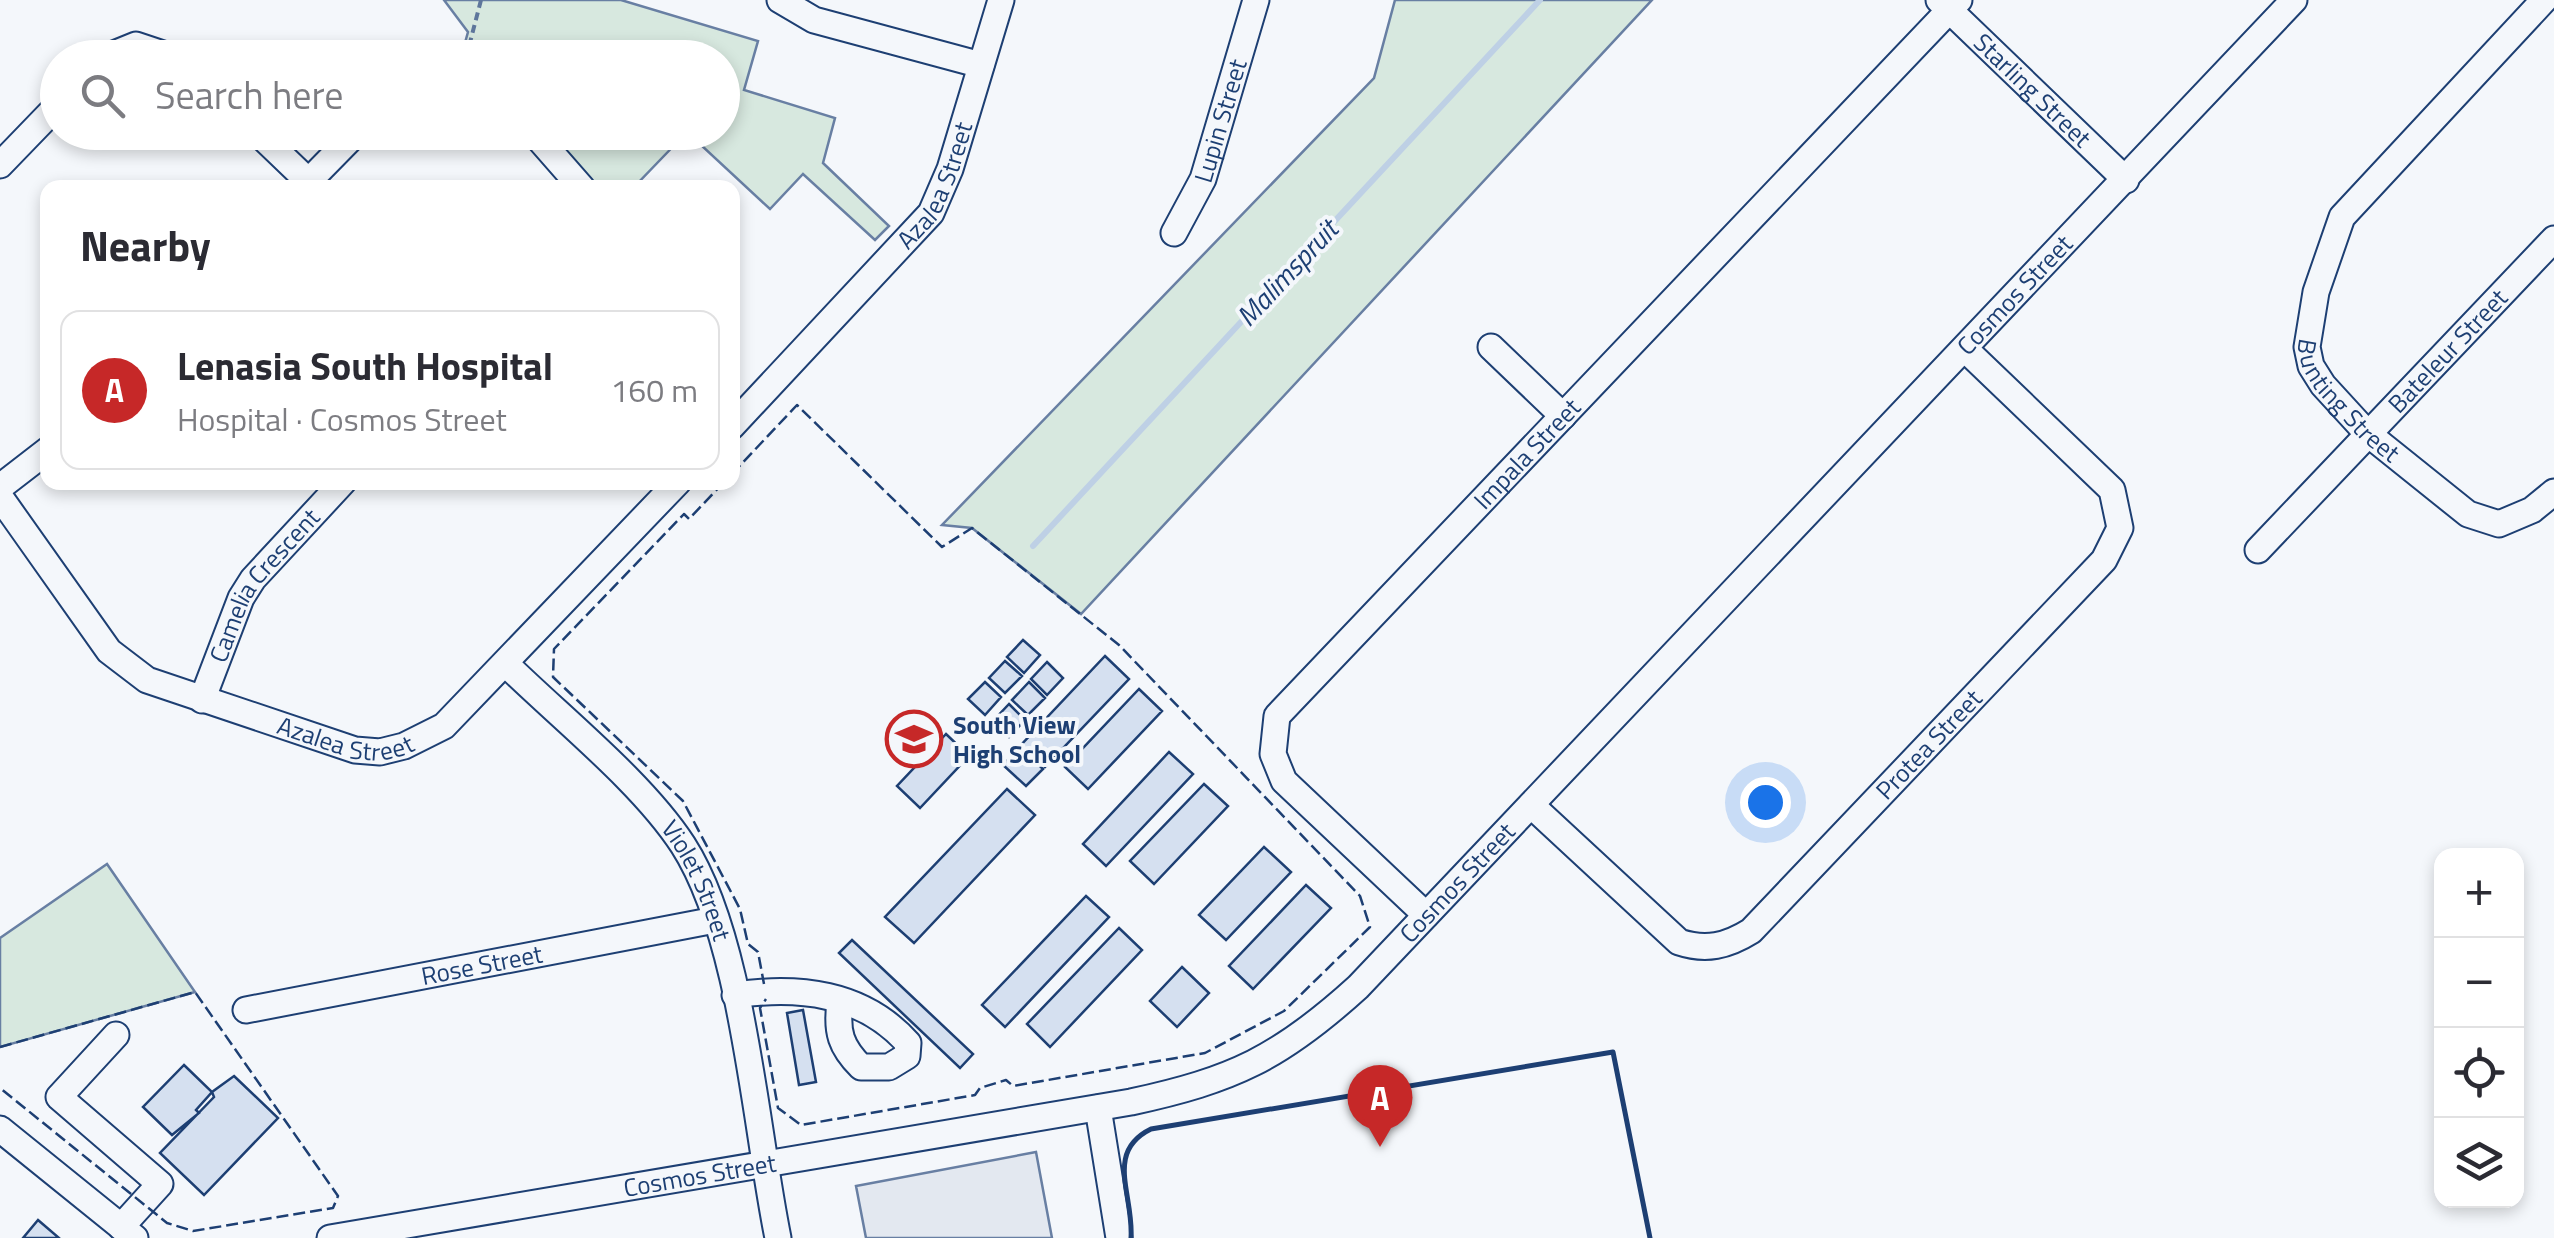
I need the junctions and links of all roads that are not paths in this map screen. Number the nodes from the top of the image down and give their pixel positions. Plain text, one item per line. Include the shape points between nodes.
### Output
1 (780, 0) edge
2 (1001, 0) edge
3 (1256, 0) edge
4 (2294, 0) edge
5 (2544, 0) edge
6 (1949, 3) edge
7 (982, 64) junction
8 (40, 123) edge
9 (274, 150) edge
10 (339, 150) edge
11 (549, 150) edge
12 (0, 165) edge
13 (301, 180) edge
14 (309, 180) edge
15 (575, 180) edge
16 (2126, 180) junction
17 (1174, 233) dead end
18 (2554, 238) edge
19 (1491, 347) dead end
20 (1965, 349) junction
21 (1563, 416) junction
22 (740, 417) edge
23 (2367, 434) junction
24 (40, 456) edge
25 (0, 487) edge
26 (336, 490) edge
27 (670, 490) edge
28 (2552, 494) edge
29 (0, 496) edge
30 (2258, 550) dead end
31 (506, 664) junction
32 (202, 700) junction
33 (1531, 805) junction
34 (1426, 915) junction
35 (715, 920) junction
36 (734, 995) junction
37 (840, 1003) dead end
38 (246, 1010) dead end
39 (116, 1034) dead end
40 (1098, 1108) junction
41 (0, 1129) edge
42 (763, 1164) junction
43 (447, 1226) edge
44 (128, 1232) edge
45 (330, 1238) edge
46 (778, 1238) edge
47 (1119, 1238) edge

1 - 7 street via 814,20
2 - 7 street, Azalea Street
3 - 17 street, Lupin Street via 1203,179
4 - 16 street, Cosmos Street
5 - 23 street, Bunting Street via 2357,196 2333,234 2307,347 2324,385
6 - 16 street, Starling Street
6 - 21 street, Impala Street
7 - 22 street, Azalea Street via 931,213
8 - 12 street
9 - 13 street
10 - 14 street
11 - 15 street
16 - 20 street, Cosmos Street
18 - 23 street, Bateleur Street
19 - 21 street
20 - 33 street, Cosmos Street
20 - 33 street, Protea Street via 2112,490 2120,528 2104,560 1751,931 1706,948 1679,942
21 - 34 street, Impala Street via 1277,716 1273,754 1284,781
23 - 28 street, Bunting Street via 2482,520 2514,520
23 - 30 street, Bateleur Street
24 - 25 street
26 - 32 street, Camelia Crescent via 253,579
27 - 31 street, Azalea Street
29 - 32 street, Azalea Street via 109,651 146,680
31 - 32 street, Azalea Street via 444,726 380,752 312,738
31 - 35 street, Violet Street via 672,828
33 - 34 street, Cosmos Street
34 - 40 street, Cosmos Street via 1324,1018 1268,1058 1206,1086
35 - 36 street, Violet Street
35 - 38 street, Rose Street
36 - 37 street via 812,990
36 - 42 street, Violet Street
39 - 44 street via 59,1097 160,1184
40 - 42 street, Cosmos Street
40 - 47 street
41 - 44 street
42 - 43 street, Cosmos Street
42 - 46 street, Violet Street
43 - 45 street, Cosmos Street

